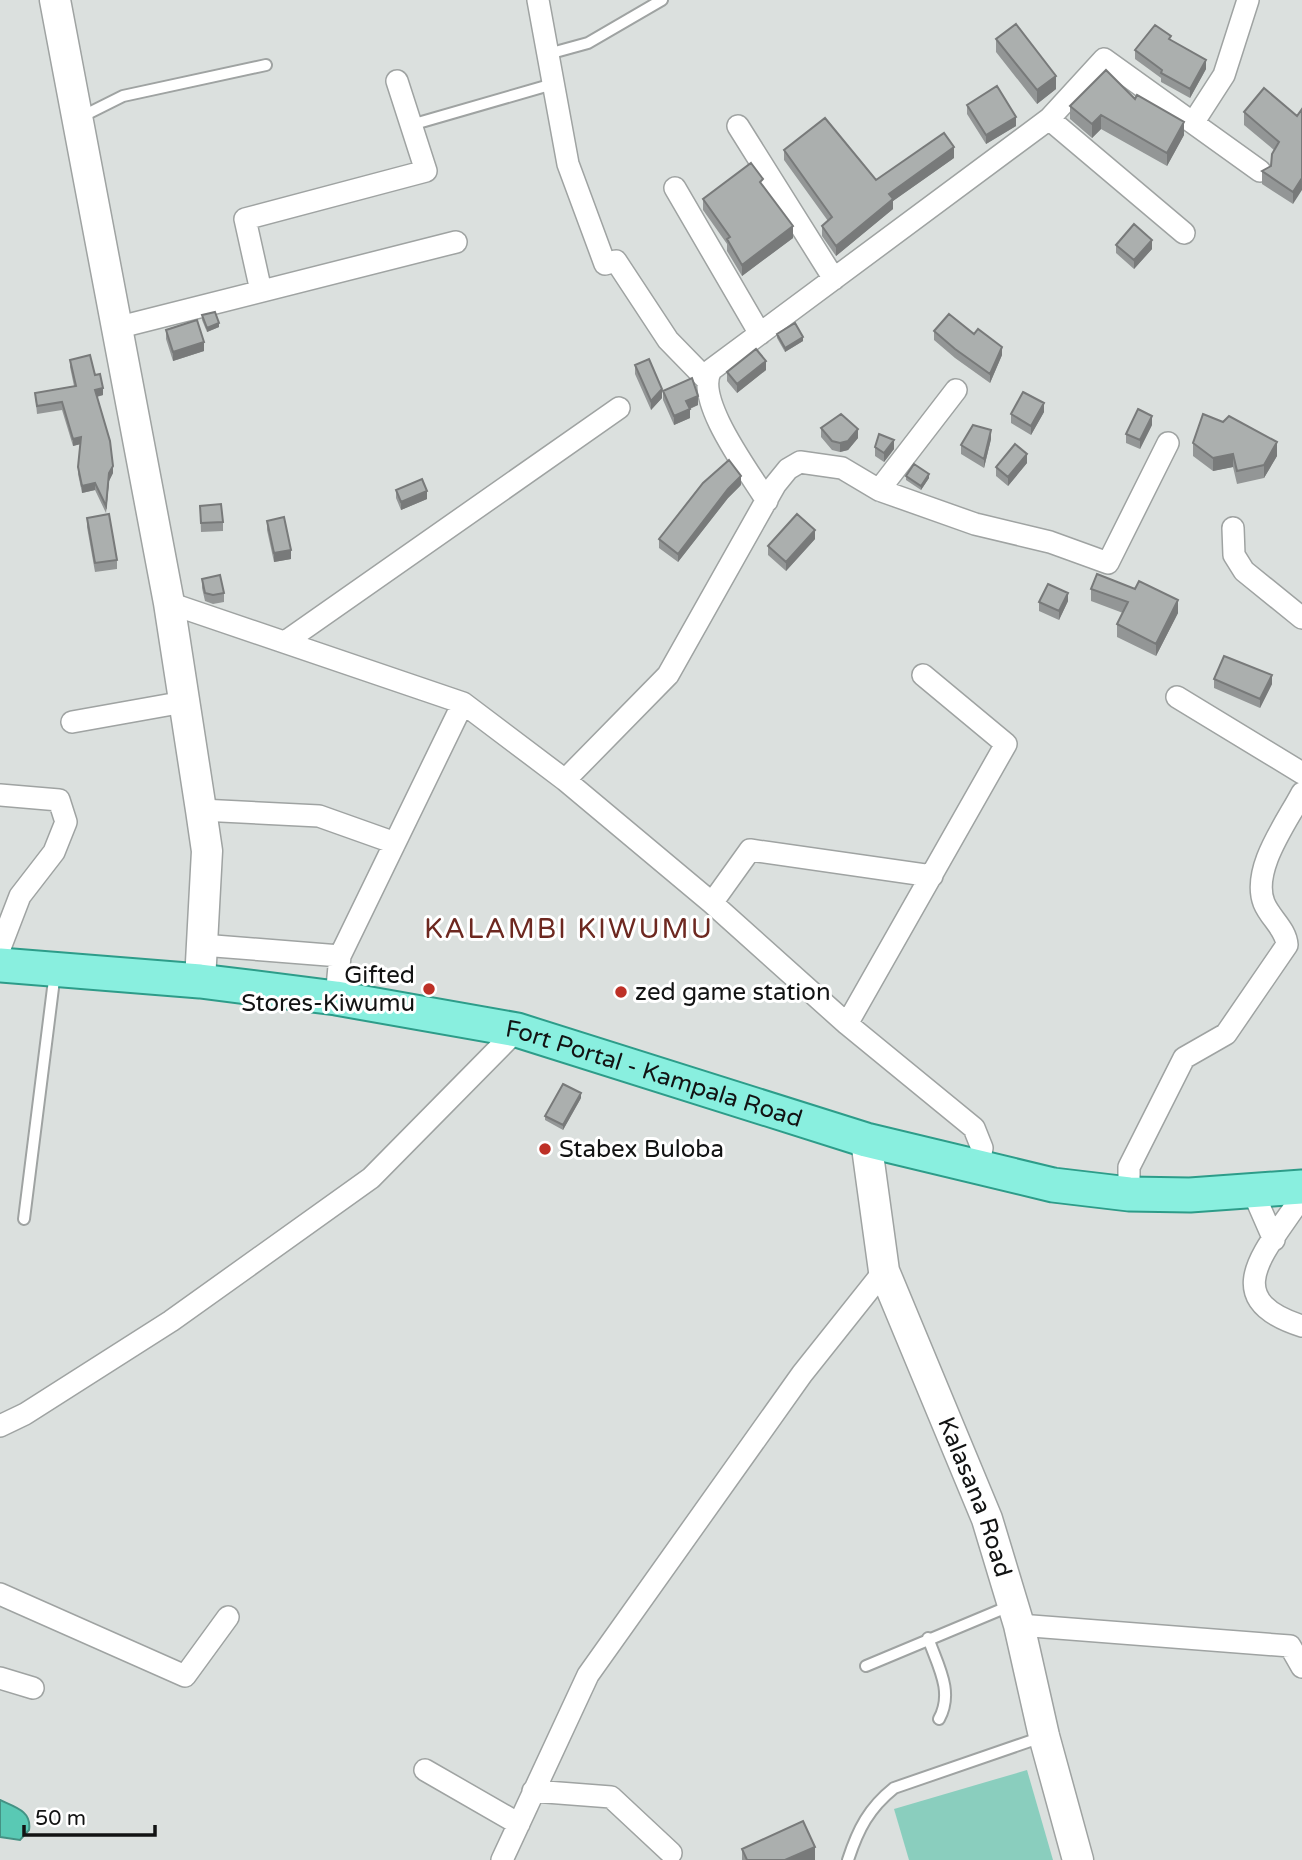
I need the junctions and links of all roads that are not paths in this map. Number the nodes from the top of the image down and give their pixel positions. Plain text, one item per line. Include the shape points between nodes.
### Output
1 (55, 0) edge
2 (538, 0) edge
3 (662, 0) edge
4 (1248, 0) edge
5 (548, 54) junction
6 (266, 65) dead end
7 (397, 81) dead end
8 (553, 84) junction
9 (1049, 119) junction
10 (77, 120) junction
11 (1193, 123) junction
12 (411, 125) junction
13 (738, 126) dead end
14 (1260, 171) edge
15 (676, 188) dead end
16 (1184, 233) dead end
17 (456, 242) dead end
18 (834, 279) junction
19 (261, 291) junction
20 (116, 328) junction
21 (760, 334) junction
22 (706, 379) junction
23 (956, 390) dead end
24 (619, 408) dead end
25 (1168, 443) dead end
26 (879, 490) junction
27 (767, 501) junction
28 (1233, 528) dead end
29 (169, 603) junction
30 (1302, 618) edge
31 (285, 642) junction
32 (923, 675) dead end
33 (1177, 697) dead end
34 (184, 702) junction
35 (463, 703) junction
36 (72, 722) dead end
37 (1302, 773) edge
38 (565, 780) junction
39 (1302, 793) edge
40 (0, 795) edge
41 (201, 810) junction
42 (395, 843) junction
43 (932, 876) junction
44 (712, 903) junction
45 (202, 945) junction
46 (0, 948) edge
47 (340, 956) junction
48 (0, 965) edge
49 (56, 969) junction
50 (200, 981) junction
51 (337, 998) junction
52 (848, 1024) junction
53 (517, 1030) junction
54 (866, 1140) junction
55 (978, 1169) junction
56 (1302, 1187) edge
57 (1254, 1192) junction
58 (1129, 1194) junction
59 (1302, 1196) edge
60 (24, 1219) dead end
61 (1274, 1240) junction
62 (884, 1271) junction
63 (1302, 1326) edge
64 (0, 1426) edge
65 (0, 1594) edge
66 (1016, 1615) junction
67 (228, 1617) dead end
68 (928, 1638) junction
69 (866, 1666) dead end
70 (1302, 1667) edge
71 (0, 1678) edge
72 (33, 1688) dead end
73 (939, 1719) dead end
74 (1044, 1736) junction
75 (425, 1770) dead end
76 (533, 1791) junction
77 (519, 1824) junction
78 (671, 1853) dead end
79 (502, 1860) edge
80 (848, 1860) edge
81 (1078, 1860) edge

1 - 10 street
2 - 5 street
3 - 5 lane via 588,43
4 - 11 street via 1224,75
5 - 8 street
6 - 10 lane via 123,96
7 - 12 street
8 - 12 lane
8 - 22 street via 568,164 605,264 616,261 668,340
9 - 11 street via 1104,59
9 - 16 street
9 - 18 street
10 - 20 street
11 - 14 street
12 - 19 street via 425,171 245,219
13 - 18 street
15 - 21 street
17 - 19 street
18 - 21 street
19 - 20 street
20 - 29 street
21 - 22 street via 711,370
22 - 27 street via 711,407
23 - 26 street
24 - 31 street
25 - 26 street via 1108,563
26 - 27 street via 842,468 800,463 788,469
27 - 38 street via 668,676
28 - 30 street via 1234,555 1244,571
29 - 31 street
29 - 34 street
31 - 35 street
32 - 43 street via 1006,744
33 - 37 street
34 - 36 street
34 - 41 street
35 - 38 street
35 - 42 street
38 - 44 street
39 - 58 street via 1261,882 1266,906 1287,946 1226,1034 1184,1058 1129,1167
40 - 46 street via 58,800 66,822 54,852 20,896
41 - 42 street via 319,816
41 - 45 street via 207,851
42 - 47 street
43 - 44 street via 750,850
43 - 52 street
44 - 52 street
45 - 47 street
45 - 50 street
47 - 51 street
48 - 49 main road, Fort Portal - Kampala Road
49 - 50 main road, Fort Portal - Kampala Road
49 - 60 lane
50 - 51 main road, Fort Portal - Kampala Road
51 - 53 main road, Fort Portal - Kampala Road
52 - 55 street via 974,1128 982,1147
53 - 54 main road, Fort Portal - Kampala Road
53 - 64 street via 370,1178 171,1321
54 - 55 main road, Fort Portal - Kampala Road
54 - 62 street, Kalasana Road
55 - 58 main road, Fort Portal - Kampala Road via 1053,1185
56 - 57 main road, Fort Portal - Kampala Road
57 - 58 main road, Fort Portal - Kampala Road
57 - 61 street
59 - 61 street
61 - 63 street via 1257,1266 1252,1290 1259,1302
62 - 66 street, Kalasana Road via 987,1519
62 - 76 street via 802,1374 588,1675
65 - 67 street via 185,1676
66 - 68 lane
66 - 70 street via 1290,1646
66 - 74 street, Kalasana Road
68 - 69 lane
68 - 73 lane via 947,1690
71 - 72 street
74 - 80 lane via 894,1788 875,1803 857,1832
74 - 81 street, Kalasana Road
75 - 77 street
76 - 77 street
76 - 78 street via 611,1797
77 - 79 street

